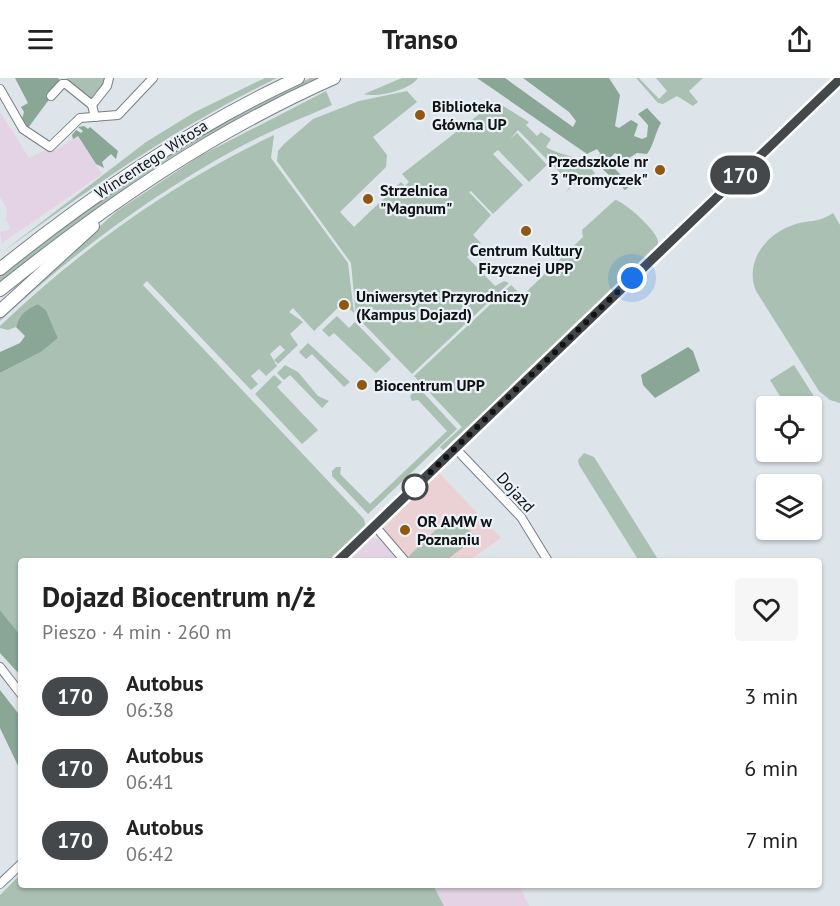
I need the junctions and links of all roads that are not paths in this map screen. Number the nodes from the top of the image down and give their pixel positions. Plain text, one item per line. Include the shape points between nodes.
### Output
1 (109, 78) edge
2 (153, 78) edge
3 (298, 78) edge
4 (334, 78) edge
5 (840, 79) edge
6 (0, 89) edge
7 (51, 96) dead end
8 (92, 105) junction
9 (95, 117) junction
10 (154, 174) junction
11 (0, 267) edge
12 (0, 290) edge
13 (0, 311) edge
14 (455, 448) junction
15 (375, 526) junction
16 (341, 558) edge
17 (402, 558) edge
18 (546, 558) edge
19 (0, 667) edge
20 (18, 690) edge
21 (18, 867) edge
22 (0, 884) edge

1 - 8 street
2 - 9 street via 118,115
3 - 11 main road, Wincentego Witosa via 173,144
4 - 10 main road, Wincentego Witosa via 255,116
5 - 14 street
6 - 9 street via 23,129 48,147 56,144 76,121
7 - 8 street via 64,84
8 - 9 street
10 - 12 main road, Wincentego Witosa
10 - 13 main road
14 - 15 street
14 - 18 street, Dojazd via 521,517
15 - 16 street
15 - 17 street
19 - 20 street
21 - 22 street

